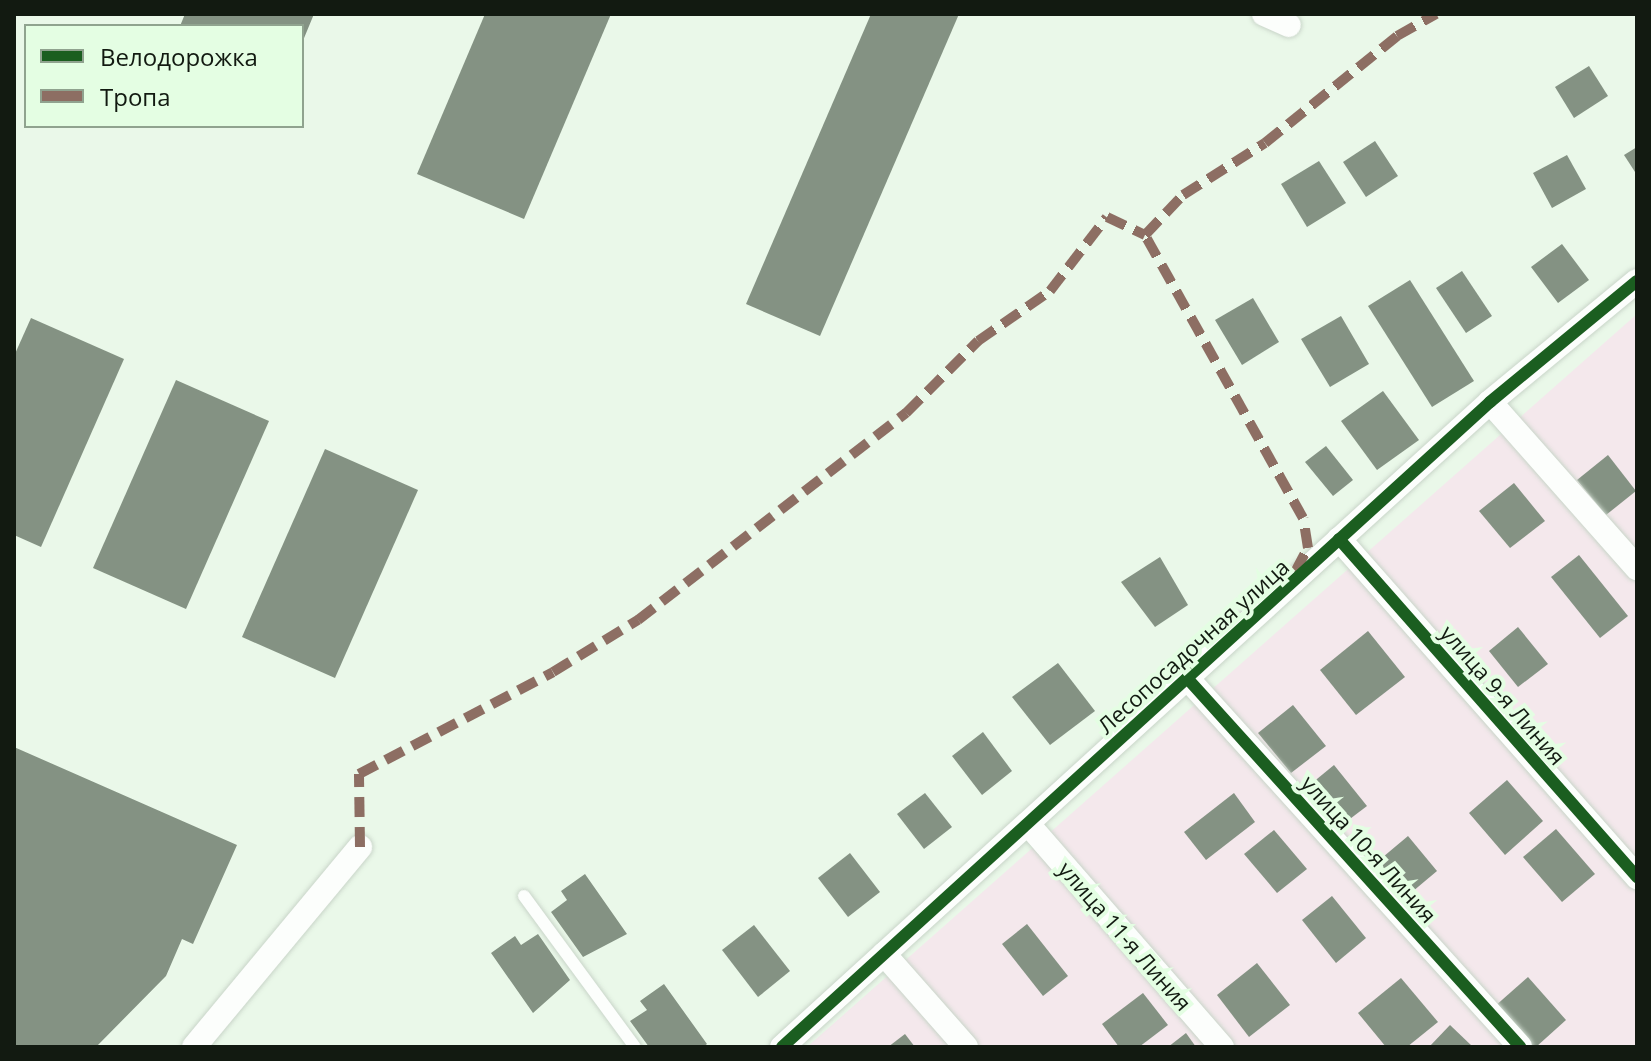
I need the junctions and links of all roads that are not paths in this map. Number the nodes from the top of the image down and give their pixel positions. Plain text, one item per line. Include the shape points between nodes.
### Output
1 (1264, 14) edge
2 (1289, 25) dead end
3 (1636, 283) edge
4 (1490, 402) junction
5 (1339, 539) junction
6 (1637, 568) edge
7 (1187, 678) junction
8 (1028, 824) junction
9 (360, 847) dead end
10 (1637, 877) edge
11 (524, 896) dead end
12 (884, 954) junction
13 (194, 1047) edge
14 (635, 1047) edge
15 (782, 1047) edge
16 (966, 1047) edge
17 (1222, 1047) edge
18 (1520, 1047) edge

1 - 2 street
3 - 4 street, Лесопосадочная улица
4 - 5 street, Лесопосадочная улица
4 - 6 street
5 - 7 street, Лесопосадочная улица
5 - 10 street, улица 9-я Линия
7 - 8 street, Лесопосадочная улица
7 - 18 street, улица 10-я Линия
8 - 12 street, Лесопосадочная улица
8 - 17 street, улица 11-я Линия
9 - 13 street
11 - 14 lane
12 - 15 street, Лесопосадочная улица
12 - 16 street

